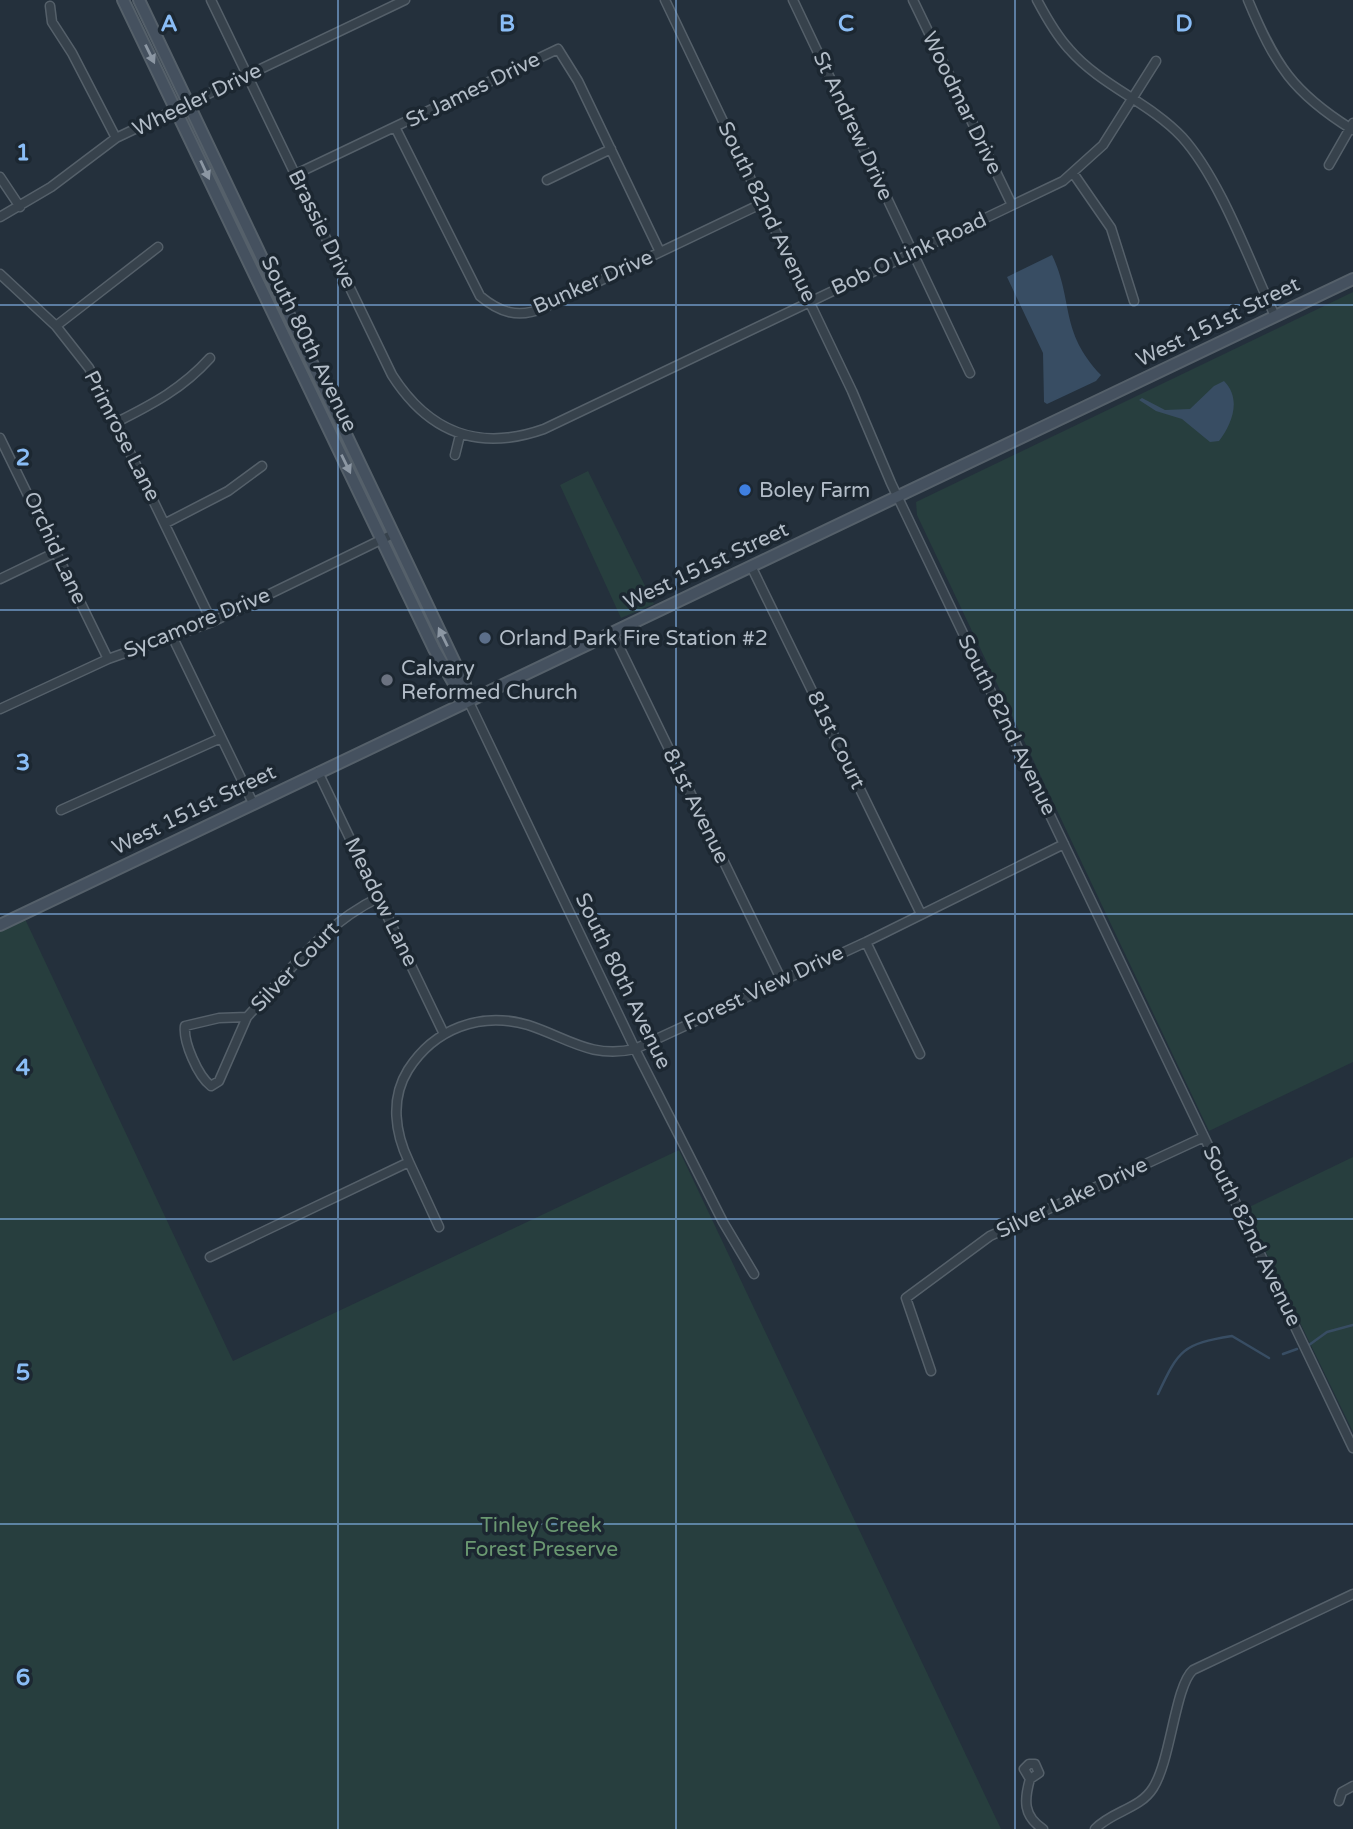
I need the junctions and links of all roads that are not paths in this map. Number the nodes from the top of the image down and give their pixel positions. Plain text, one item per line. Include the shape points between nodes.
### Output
1 (123, 0) edge
2 (139, 0) edge
3 (211, 0) edge
4 (405, 0) edge
5 (665, 0) edge
6 (793, 0) edge
7 (912, 0) edge
8 (1037, 0) edge
9 (1248, 0) edge
10 (50, 6) dead end
11 (1156, 61) dead end
12 (248, 75) junction
13 (1133, 98) junction
14 (188, 103) junction
15 (176, 109) junction
16 (395, 127) junction
17 (1352, 127) edge
18 (116, 138) junction
19 (611, 149) junction
20 (1329, 164) dead end
21 (1073, 173) junction
22 (296, 174) junction
23 (0, 177) edge
24 (547, 180) dead end
25 (763, 203) junction
26 (1012, 205) junction
27 (20, 207) junction
28 (0, 217) edge
29 (158, 247) dead end
30 (660, 252) junction
31 (912, 253) junction
32 (0, 274) edge
33 (1353, 279) edge
34 (810, 301) junction
35 (1134, 301) dead end
36 (1275, 316) junction
37 (56, 326) junction
38 (210, 358) dead end
39 (970, 373) dead end
40 (117, 422) junction
41 (460, 435) junction
42 (0, 439) edge
43 (454, 454) dead end
44 (262, 466) dead end
45 (898, 496) junction
46 (166, 523) junction
47 (393, 534) junction
48 (381, 540) junction
49 (56, 552) junction
50 (751, 566) junction
51 (0, 579) edge
52 (212, 622) junction
53 (612, 632) junction
54 (173, 638) junction
55 (108, 659) junction
56 (468, 700) junction
57 (0, 709) edge
58 (221, 738) junction
59 (318, 772) junction
60 (253, 803) junction
61 (61, 810) dead end
62 (1064, 844) junction
63 (380, 897) junction
64 (921, 914) junction
65 (0, 925) edge
66 (866, 942) junction
67 (781, 979) junction
68 (247, 1017) junction
69 (443, 1032) junction
70 (635, 1049) junction
71 (920, 1054) dead end
72 (1204, 1136) junction
73 (409, 1162) junction
74 (439, 1227) dead end
75 (211, 1257) dead end
76 (754, 1274) dead end
77 (931, 1371) dead end
78 (1353, 1448) edge
79 (1353, 1594) edge
80 (1030, 1779) dead end
81 (1353, 1786) edge
82 (1339, 1801) dead end
83 (1043, 1829) edge
84 (1096, 1829) edge

1 -> 15 street, South 80th Avenue
2 - 14 street, South 80th Avenue
3 - 12 street, Brassie Drive
4 - 12 street, Wheeler Drive
5 - 25 street, South 82nd Avenue
6 - 31 street, St Andrew Drive
7 - 26 street, Woodmar Drive
8 - 13 street via 1068,49
9 - 17 street via 1292,83 1325,114
10 - 18 street via 52,22
11 - 13 street, Bob O Link Road
12 - 14 street, Wheeler Drive
12 - 22 street, Brassie Drive
13 - 21 street, Bob O Link Road via 1103,145
13 - 36 street via 1161,118 1197,156
14 - 15 street, Wheeler Drive
14 - 47 street, South 80th Avenue
15 - 18 street, Wheeler Drive
15 -> 48 street, South 80th Avenue
16 - 19 street, St James Drive via 558,49
16 - 22 street, St James Drive
16 - 30 street, Bunker Drive via 469,278 480,296 502,312 537,311
17 - 20 street
18 - 27 street, Wheeler Drive
19 - 24 street
19 - 30 street, St James Drive
21 - 26 street, Bob O Link Road
21 - 35 street via 1111,228
22 - 41 street, Brassie Drive via 392,376 422,413
23 - 27 street
25 - 30 street, Bunker Drive
25 - 34 street, South 82nd Avenue
26 - 31 street, Bob O Link Road
27 - 28 street, Wheeler Drive
29 - 37 street
31 - 34 street, Bob O Link Road
31 - 39 street, St Andrew Drive
32 - 37 street, Primrose Lane
33 - 36 street, West 151st Street
34 - 41 street, Bob O Link Road via 544,429 501,439
34 - 45 street, South 82nd Avenue
36 - 45 street, West 151st Street
37 - 40 street, Primrose Lane via 89,368
38 - 40 street via 189,381
40 - 46 street, Primrose Lane
41 - 43 street
42 - 49 street, Orchid Lane
44 - 46 street via 228,491
45 - 50 street, West 151st Street
45 - 62 street, South 82nd Avenue
46 - 52 street, Primrose Lane
47 - 48 street, Sycamore Drive
56 -> 47 street, South 80th Avenue via 465,684
48 - 52 street, Sycamore Drive
48 - 56 street, South 80th Avenue via 447,675
49 - 51 street
49 - 55 street, Orchid Lane
50 - 53 street, West 151st Street
50 - 64 street, 81st Court
52 - 54 street, Sycamore Drive
53 - 56 street, West 151st Street
53 - 67 street, 81st Avenue
54 - 55 street, Sycamore Drive
54 - 58 street
55 - 57 street, Sycamore Drive
56 - 59 street, West 151st Street
56 - 70 street, South 80th Avenue
58 - 60 street
58 - 61 street
59 - 60 street, West 151st Street
59 - 63 street, Meadow Lane
60 - 65 street, West 151st Street
62 - 64 street, Forest View Drive
62 - 72 street, South 82nd Avenue
63 - 68 street, Silver Court via 355,909 324,934
63 - 69 street, Meadow Lane
64 - 66 street, Forest View Drive
66 - 67 street, Forest View Drive
66 - 71 street
67 - 70 street, Forest View Drive
68 - 68 street, Silver Court via 219,1081 211,1086 204,1081 184,1036 185,1026
69 - 70 street, Forest View Drive via 475,1022 513,1022 586,1050 616,1054
69 - 73 street, Forest View Drive via 414,1062 398,1089 396,1119
70 - 76 street, South 80th Avenue
72 - 77 street, Silver Lake Drive via 990,1236 906,1298
72 - 78 street, South 82nd Avenue
73 - 74 street, Forest View Drive
73 - 75 street
79 - 84 street via 1192,1670 1182,1689 1175,1728 1152,1791
80 - 83 street via 1027,1815
81 - 82 street via 1342,1792

